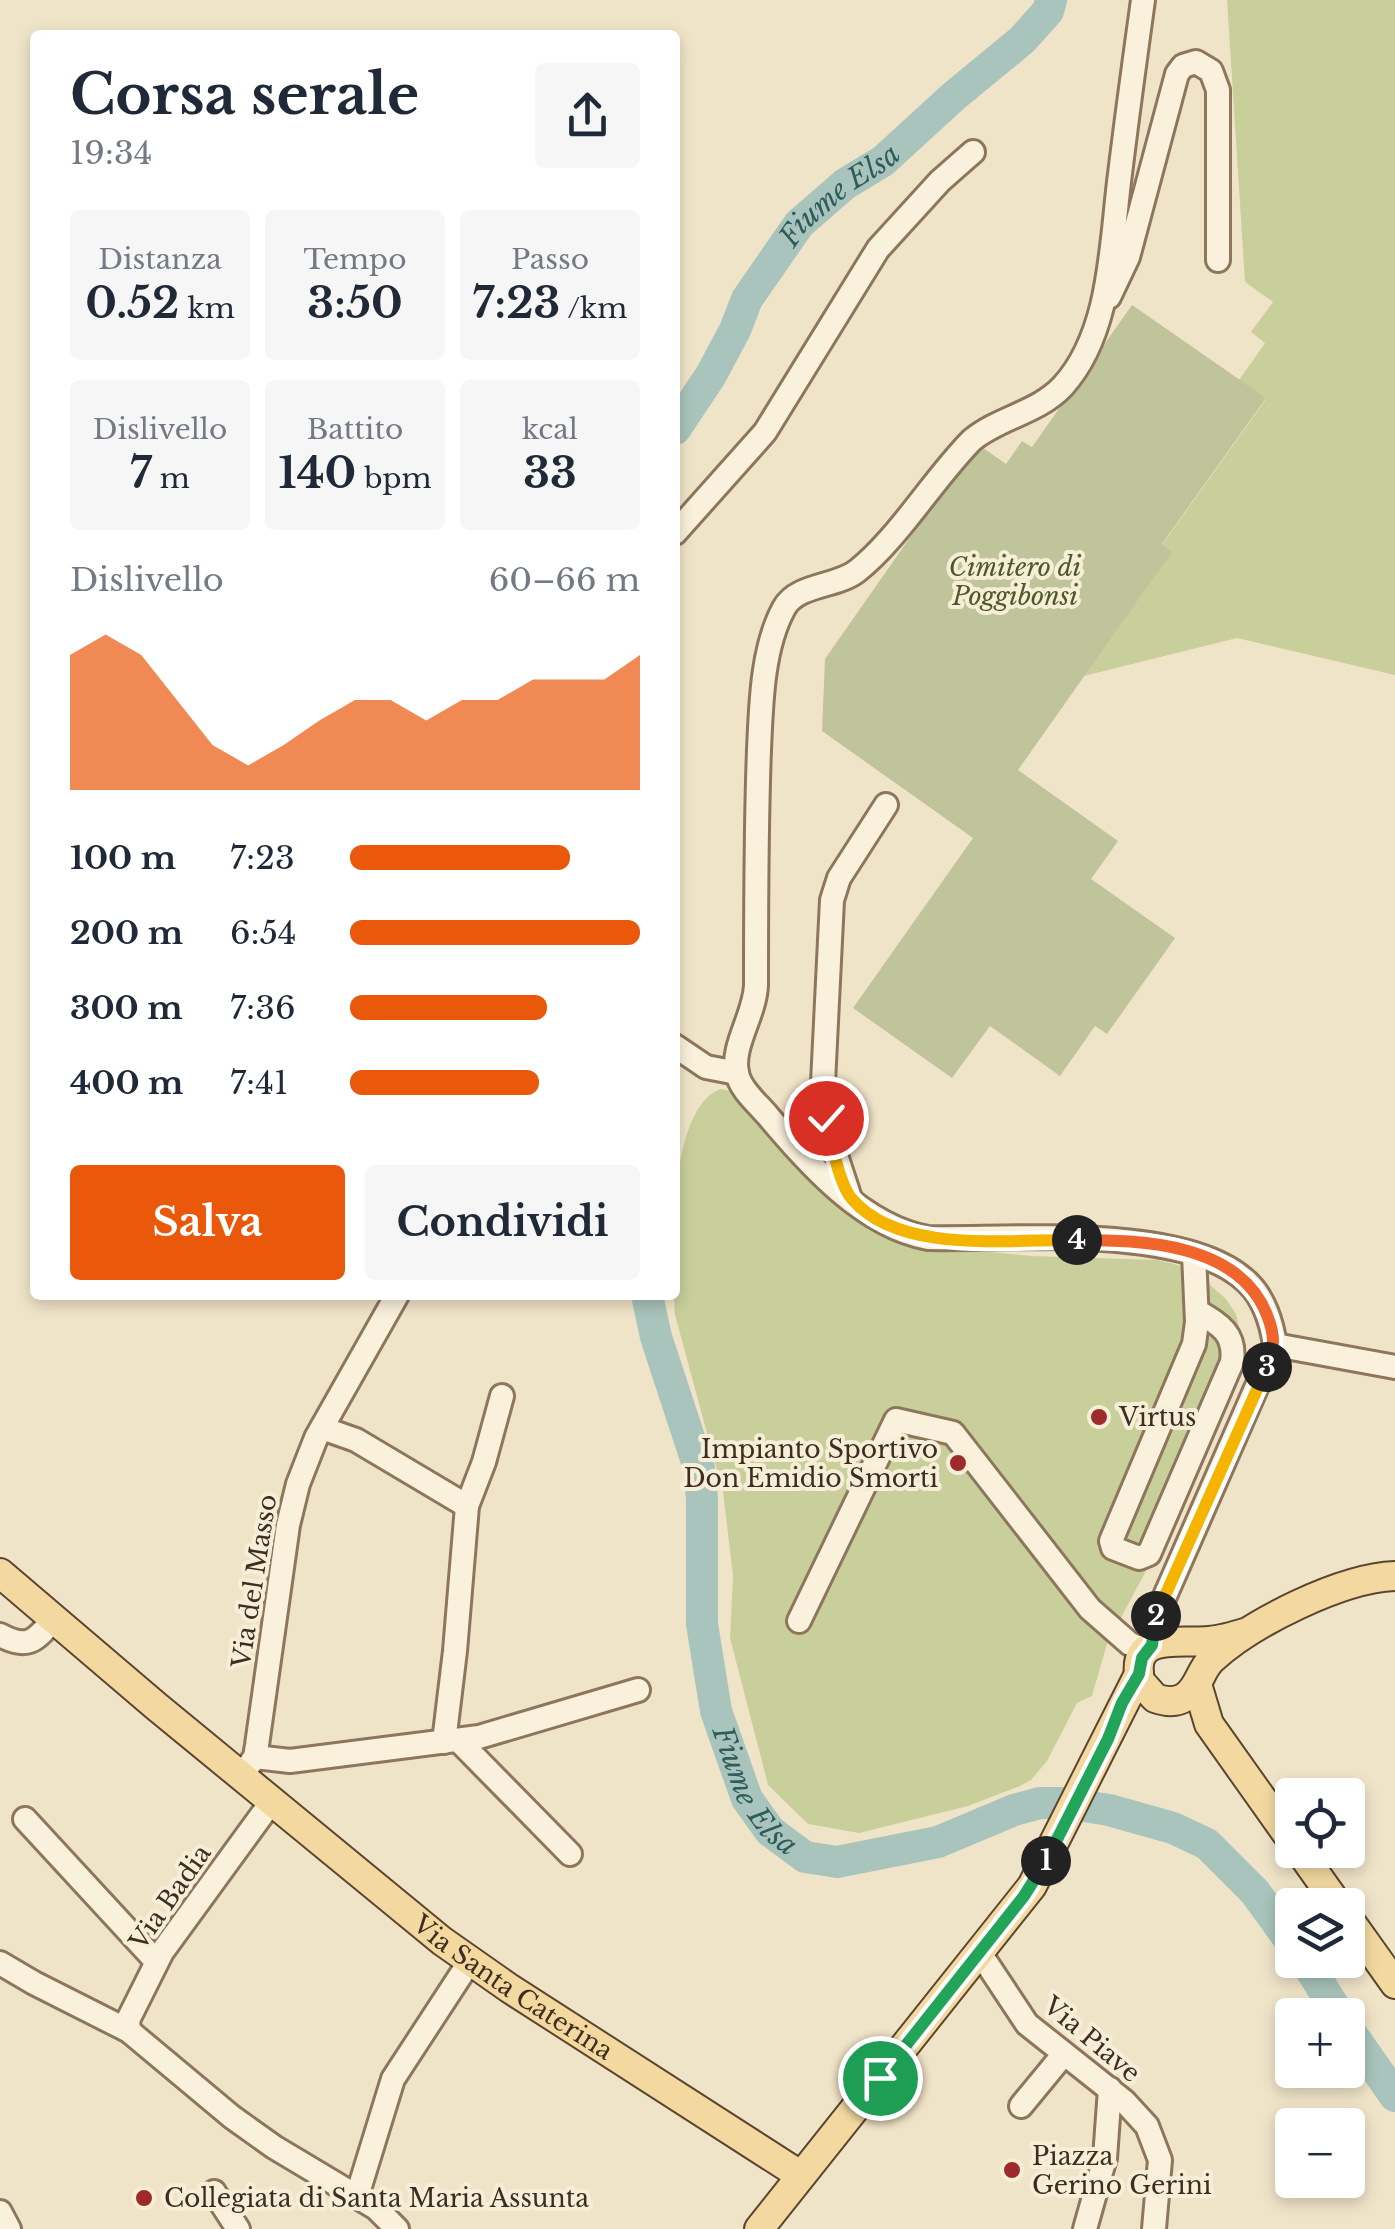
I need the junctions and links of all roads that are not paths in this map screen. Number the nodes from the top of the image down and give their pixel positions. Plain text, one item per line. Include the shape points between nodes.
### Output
1 (1144, 0) edge
2 (973, 152) dead end
3 (1218, 260) dead end
4 (1100, 307) junction
5 (680, 527) edge
6 (886, 805) dead end
7 (680, 1049) edge
8 (737, 1073) junction
9 (850, 1198) junction
10 (1194, 1254) junction
11 (394, 1300) edge
12 (1197, 1311) junction
13 (1275, 1345) junction
14 (1395, 1367) edge
15 (502, 1396) dead end
16 (322, 1428) junction
17 (467, 1506) junction
18 (0, 1572) edge
19 (1395, 1576) edge
20 (54, 1619) junction
21 (799, 1622) dead end
22 (1248, 1632) junction
23 (0, 1636) edge
24 (1156, 1653) junction
25 (1198, 1680) junction
26 (638, 1690) dead end
27 (1167, 1701) junction
28 (1209, 1724) junction
29 (1108, 1739) junction
30 (451, 1741) junction
31 (248, 1766) junction
32 (272, 1801) junction
33 (1275, 1817) edge
34 (25, 1819) dead end
35 (570, 1854) dead end
36 (1365, 1942) edge
37 (980, 1953) junction
38 (156, 1961) junction
39 (470, 1961) junction
40 (0, 1962) edge
41 (1395, 1984) edge
42 (129, 2031) junction
43 (1063, 2054) junction
44 (1110, 2090) junction
45 (1021, 2106) dead end
46 (800, 2174) junction
47 (214, 2192) dead end
48 (358, 2196) junction
49 (0, 2212) edge
50 (768, 2226) edge
51 (5, 2229) edge
52 (238, 2229) edge
53 (396, 2229) edge
54 (1086, 2229) edge
55 (1154, 2229) edge

1 - 4 street
2 - 5 street via 878,249 765,432
3 - 4 street via 1218,86 1212,71 1193,62 1177,74 1128,257
4 - 8 street via 1082,359 1061,388 972,440 852,575 791,599 783,609 762,703 756,994
6 - 9 street via 832,900 823,1082 828,1131
7 - 8 street via 706,1067
8 - 9 street via 796,1150
9 - 10 street via 891,1226 928,1238 1118,1240
10 - 12 street
10 - 13 street via 1250,1284
11 - 16 street, Via del Masso
12 - 12 street via 1194,1344 1110,1540 1139,1558 1150,1554 1232,1362 1225,1330
13 - 14 street
13 - 24 street via 1167,1596
15 - 17 street
16 - 17 street via 356,1440
16 - 31 street, Via del Masso via 290,1512
17 - 30 street
18 - 20 main road, Via Santa Caterina
19 - 22 main road via 1343,1588
20 - 23 street via 26,1643
20 - 31 main road, Via Santa Caterina
21 - 24 street via 896,1420 954,1433 1108,1628
22 - 24 main road
22 - 25 main road
24 - 25 main road via 1196,1656
24 - 27 main road via 1149,1694
24 - 29 main road via 1122,1703
25 - 27 main road via 1186,1696
25 - 28 main road
26 - 30 street
27 - 28 main road
27 - 29 main road
28 - 33 main road
29 - 37 main road via 1040,1872
30 - 31 street
30 - 35 street
31 - 32 main road, Via Santa Caterina
32 - 38 street, Via Badia
32 - 39 main road, Via Santa Caterina
34 - 38 street
36 - 41 main road
37 - 43 street, Via Piave via 1022,2018
37 - 46 main road
38 - 42 street, Via Badia
39 - 46 main road, Via Santa Caterina
39 - 48 street via 393,2079
40 - 42 street
42 - 48 street via 248,2129
43 - 44 street, Via Piave
43 - 45 street
44 - 54 street via 1105,2158
44 - 55 street, Via Piave via 1139,2116 1159,2153
46 - 50 main road
47 - 52 street
48 - 53 street
49 - 51 street

